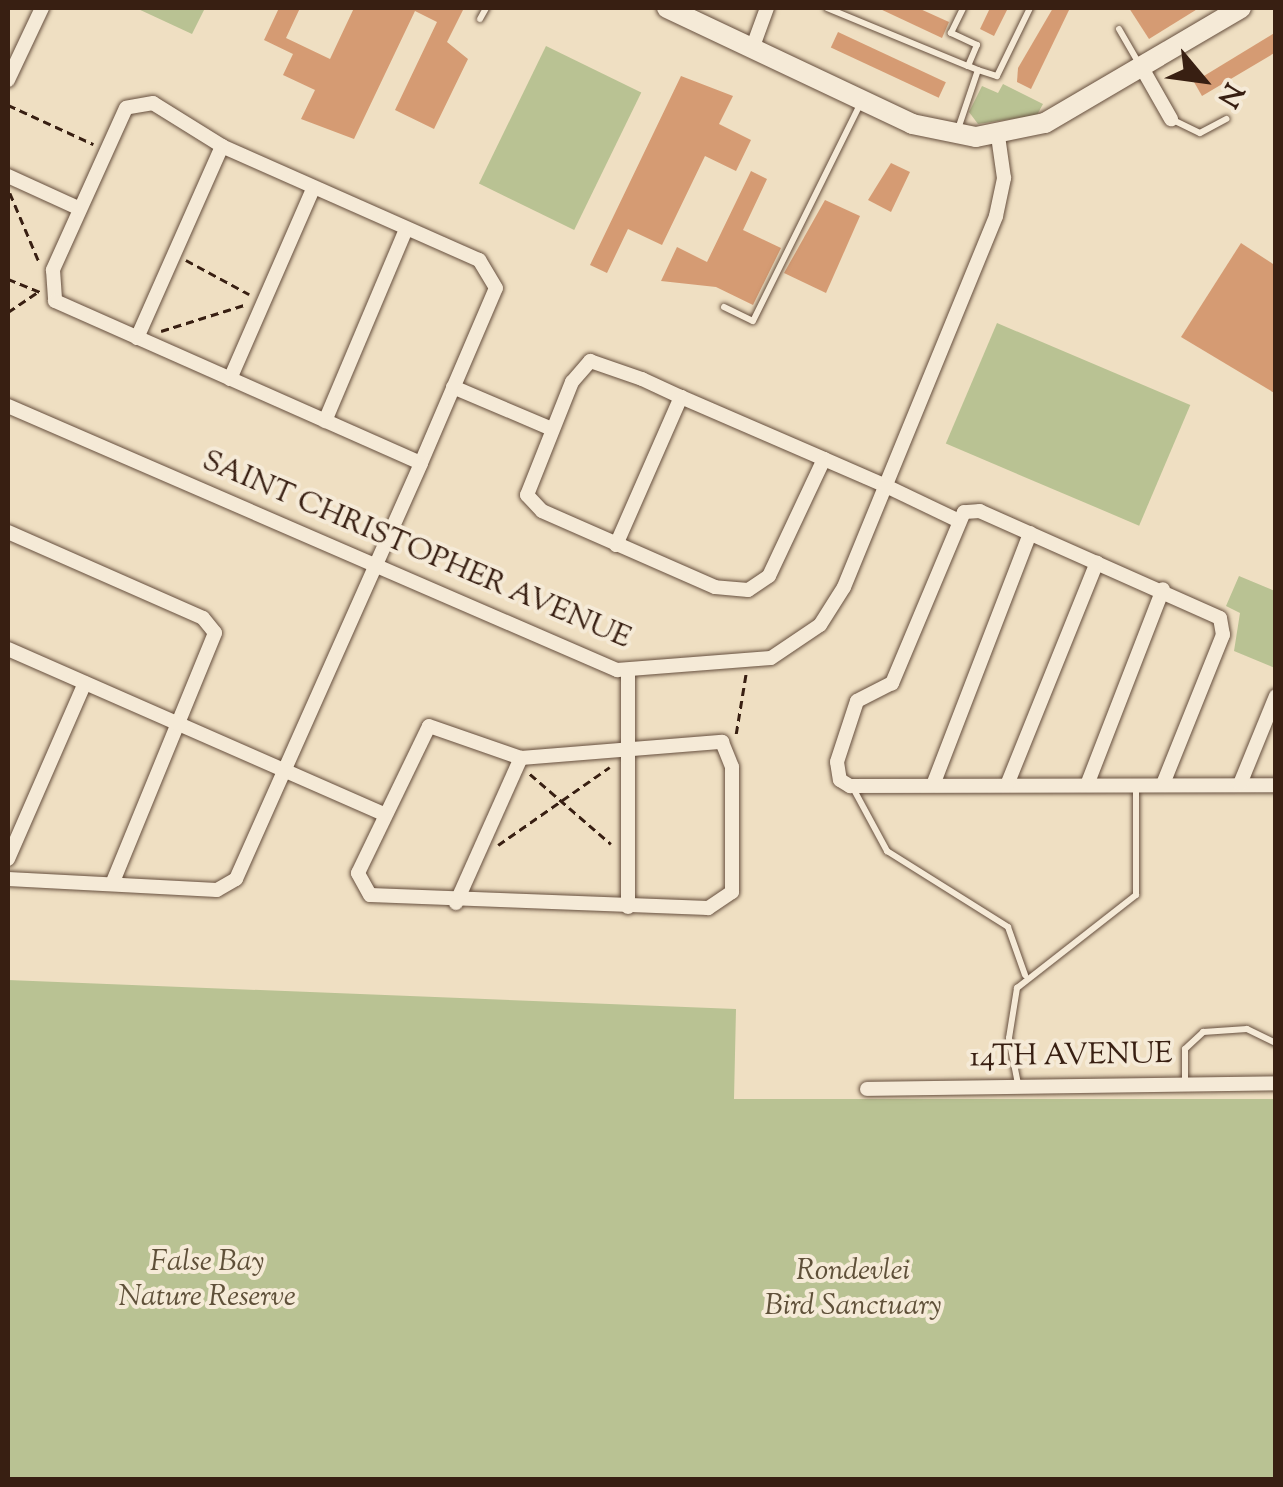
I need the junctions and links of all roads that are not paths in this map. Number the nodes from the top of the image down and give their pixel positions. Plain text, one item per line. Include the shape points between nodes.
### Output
1 (42, 8) edge
2 (486, 8) edge
3 (667, 8) edge
4 (785, 8) edge
5 (828, 8) edge
6 (963, 8) edge
7 (1030, 8) edge
8 (1240, 8) edge
9 (768, 13) edge
10 (480, 19) dead end
11 (1119, 30) dead end
12 (752, 49) junction
13 (14, 51) edge
14 (968, 66) junction
15 (1142, 68) junction
16 (978, 70) junction
17 (8, 80) edge
18 (861, 100) junction
19 (1226, 118) dead end
20 (1172, 119) joint
21 (998, 136) junction
22 (957, 137) junction
23 (222, 146) junction
24 (8, 176) edge
25 (313, 188) junction
26 (78, 208) junction
27 (406, 229) junction
28 (724, 308) dead end
29 (137, 338) junction
30 (230, 379) junction
31 (453, 387) junction
32 (681, 396) junction
33 (8, 406) edge
34 (324, 421) junction
35 (552, 429) junction
36 (824, 459) junction
37 (421, 463) junction
38 (886, 486) junction
39 (957, 520) junction
40 (8, 532) edge
41 (1030, 533) junction
42 (616, 545) junction
43 (1097, 562) junction
44 (374, 567) junction
45 (1163, 590) junction
46 (8, 649) edge
47 (628, 672) junction
48 (85, 683) junction
49 (1276, 696) edge
50 (180, 724) junction
51 (626, 755) junction
52 (519, 761) junction
53 (285, 770) junction
54 (1136, 784) junction
55 (1163, 784) junction
56 (1240, 784) junction
57 (933, 785) junction
58 (1007, 785) junction
59 (1087, 785) junction
60 (1276, 785) edge
61 (850, 786) junction
62 (383, 814) junction
63 (8, 860) edge
64 (8, 879) edge
65 (112, 884) junction
66 (456, 903) junction
67 (628, 907) junction
68 (1026, 977) junction
69 (1276, 1044) edge
70 (1184, 1082) junction
71 (1276, 1082) edge
72 (1018, 1085) junction
73 (867, 1089) dead end

1 - 13 street
2 - 10 lane
3 - 12 street
4 - 9 street
5 - 14 lane
6 - 14 lane via 951,33 978,46
7 - 16 lane via 997,76
8 - 15 street
9 - 12 street
11 - 15 lane
12 - 18 street
13 - 17 street
14 - 16 lane
15 - 20 street
15 - 21 street via 1045,123
16 - 22 lane
18 - 22 street
18 - 28 lane via 753,321
19 - 20 lane via 1191,133
21 - 22 street
21 - 38 street, SAINT CHRISTOPHER AVENUE via 1000,203
23 - 25 street
23 - 26 street via 144,100 126,108
23 - 29 street
24 - 26 street
25 - 27 street
25 - 30 street
26 - 29 street via 44,291 58,304
27 - 31 street via 479,260 496,279
27 - 34 street
29 - 30 street
30 - 34 street
31 - 35 street
31 - 37 street
32 - 35 street via 590,360
32 - 36 street
32 - 42 street
33 - 44 street, SAINT CHRISTOPHER AVENUE
34 - 37 street
35 - 42 street via 528,500
36 - 38 street
36 - 42 street via 758,587 726,591
37 - 44 street
38 - 39 street
38 - 47 street, SAINT CHRISTOPHER AVENUE via 829,615 784,653
39 - 41 street via 975,510
39 - 61 street via 892,684 857,701 836,770
40 - 50 street via 209,623 216,640
41 - 43 street
41 - 57 street
43 - 45 street
43 - 58 street
44 - 47 street, SAINT CHRISTOPHER AVENUE
44 - 53 street
45 - 55 street via 1214,612 1223,626
45 - 59 street
46 - 48 street
47 - 51 street
48 - 50 street
48 - 63 street
49 - 56 street
50 - 53 street
50 - 65 street
51 - 52 street
51 - 67 street
51 - 67 street via 708,739 730,755 727,900
52 - 62 street via 430,726
52 - 66 street
53 - 62 street
53 - 65 street via 231,884
54 - 55 street
54 - 59 street
54 - 68 lane via 1140,870 1131,905
55 - 56 street
56 - 60 street
57 - 58 street
57 - 61 street
58 - 59 street
61 - 68 lane via 887,851 1008,927
62 - 66 street via 360,885 378,898
64 - 65 street
66 - 67 street
68 - 72 lane via 1009,1015
69 - 70 lane via 1262,1031 1203,1032 1185,1050
70 - 71 street, 14TH AVENUE
70 - 72 street, 14TH AVENUE
72 - 73 street, 14TH AVENUE

